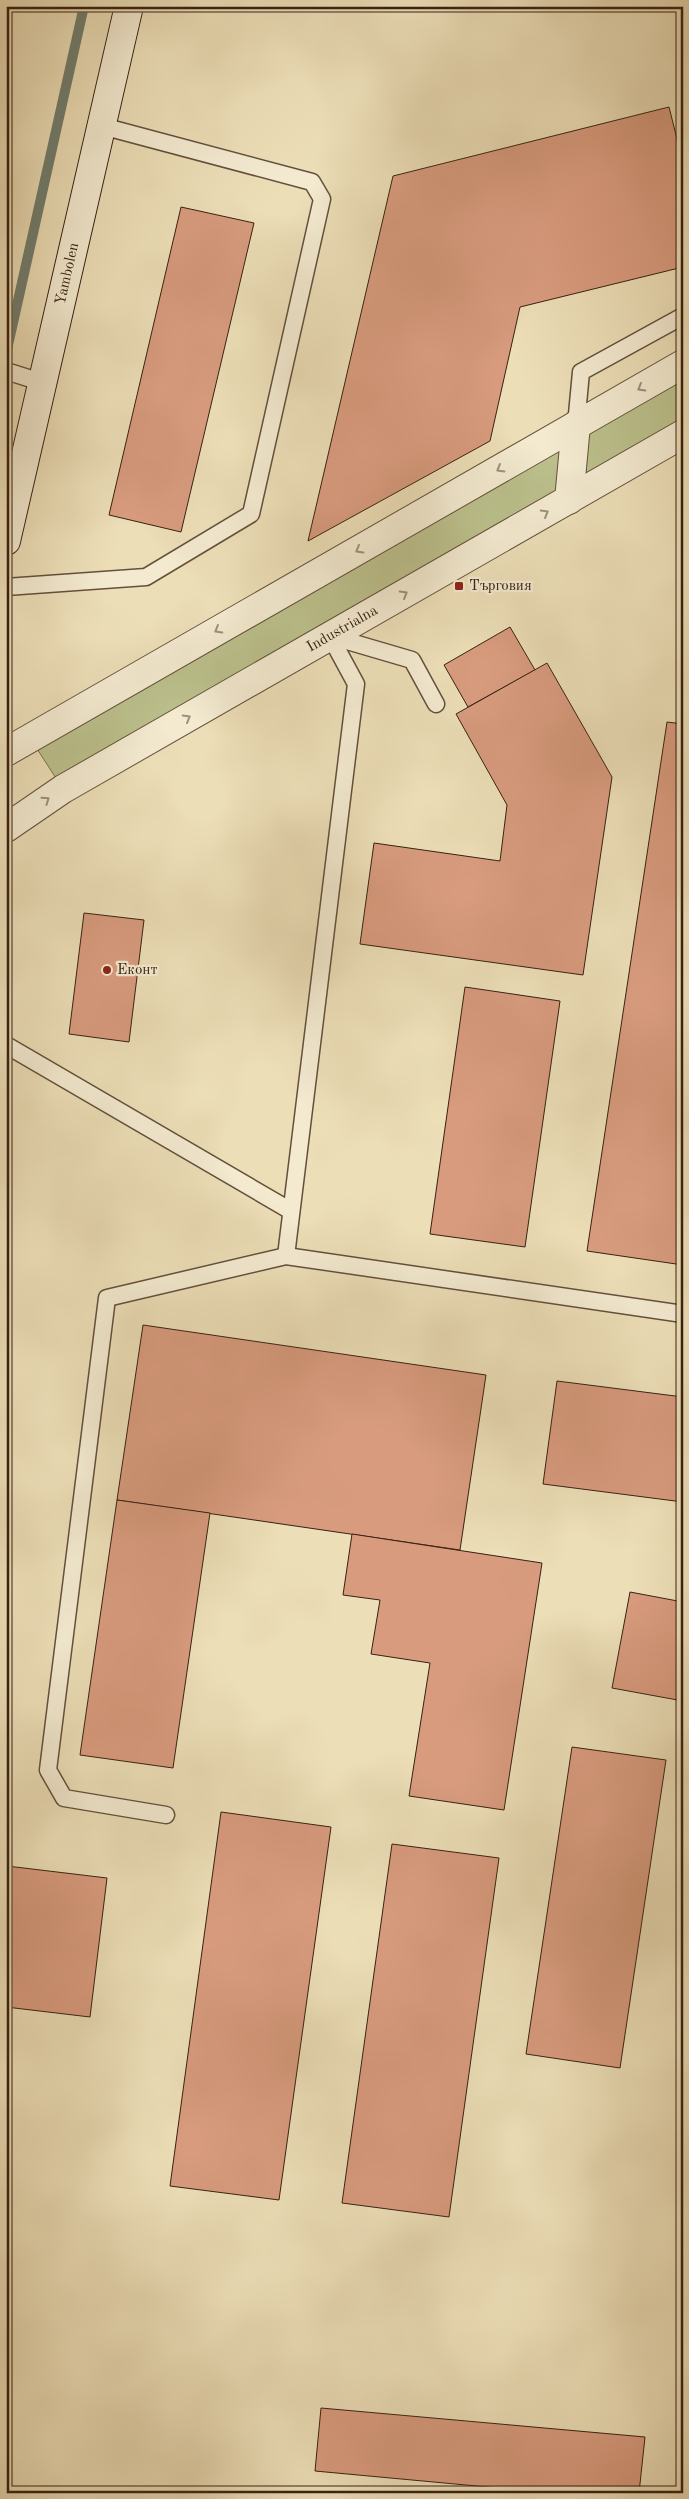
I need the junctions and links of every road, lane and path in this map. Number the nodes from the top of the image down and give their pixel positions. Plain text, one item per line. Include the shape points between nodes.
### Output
1 (129, 6) edge
2 (102, 126) junction
3 (683, 316) edge
4 (683, 364) edge
5 (6, 371) edge
6 (44, 382) junction
7 (576, 425) junction
8 (683, 434) edge
9 (569, 500) junction
10 (6, 541) edge
11 (6, 587) edge
12 (330, 636) junction
13 (436, 704) dead end
14 (6, 752) edge
15 (6, 828) edge
16 (6, 1045) edge
17 (291, 1211) junction
18 (286, 1256) junction
19 (683, 1314) edge
20 (166, 1815) dead end

1 - 2 street, Yambolen
2 - 6 street, Yambolen
2 - 11 lane via 312,182 322,199 251,514 146,577
3 - 7 lane via 581,372
4 -> 7 street
5 - 6 lane
6 - 10 street, Yambolen
7 - 9 street
7 -> 14 street
8 - 9 street, Industrialna
12 -> 9 street, Industrialna
12 - 13 lane via 412,660
15 -> 12 street, Industrialna via 63,789
12 - 17 lane via 356,684
16 - 17 lane
17 - 18 lane
18 - 19 lane
18 - 20 lane via 107,1298 48,1770 64,1798

